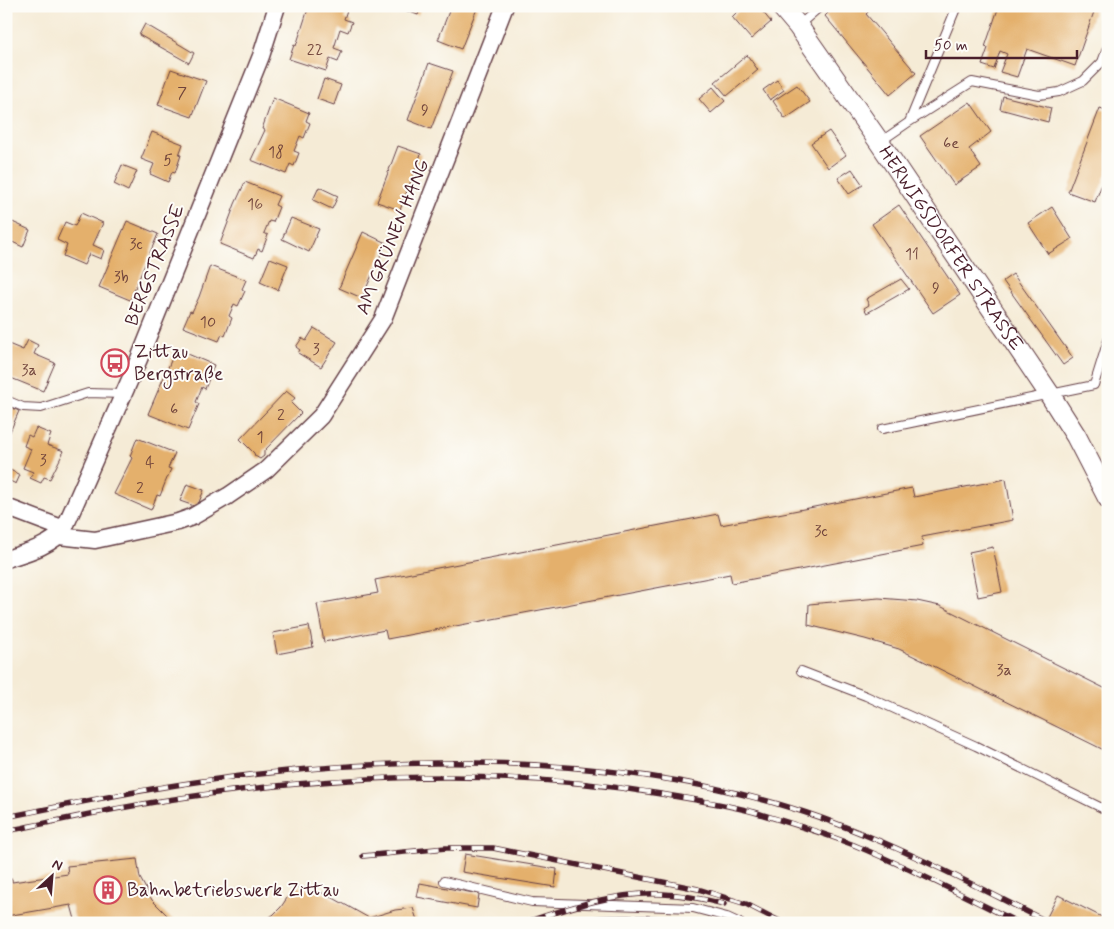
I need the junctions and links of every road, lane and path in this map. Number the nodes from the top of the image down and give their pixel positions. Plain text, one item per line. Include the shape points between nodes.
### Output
1 (276, 6) edge
2 (506, 6) edge
3 (781, 6) edge
4 (821, 6) edge
5 (957, 6) edge
6 (798, 26) junction
7 (1108, 46) edge
8 (909, 122) junction
9 (880, 143) junction
10 (1108, 340) edge
11 (124, 394) junction
12 (1050, 395) junction
13 (6, 400) edge
14 (882, 429) dead end
15 (1108, 498) edge
16 (6, 507) edge
17 (61, 533) junction
18 (6, 559) edge
19 (801, 671) dead end
20 (1108, 811) edge
21 (444, 881) dead end
22 (740, 923) edge

1 - 11 street, BERGSTRASSE via 261,56
2 - 17 street, AM GRÜNEN HANG via 384,319 321,416 266,470 192,517 95,540
3 - 6 street, HERWIGSDORFER STRASSE
4 - 6 lane
5 - 8 lane
6 - 9 street, HERWIGSDORFER STRASSE
7 - 8 lane via 1102,62 1083,81 1059,92 1039,94 972,82
8 - 9 lane
9 - 12 street, HERWIGSDORFER STRASSE
10 - 12 lane via 1094,385
11 - 13 lane via 88,393 41,408 23,407
11 - 17 street, BERGSTRASSE
12 - 14 lane
12 - 15 street, HERWIGSDORFER STRASSE via 1076,436
16 - 17 street, AM GRÜNEN HANG
17 - 18 street via 28,552
19 - 20 lane via 866,696 976,746
21 - 22 lane via 532,902 693,908

